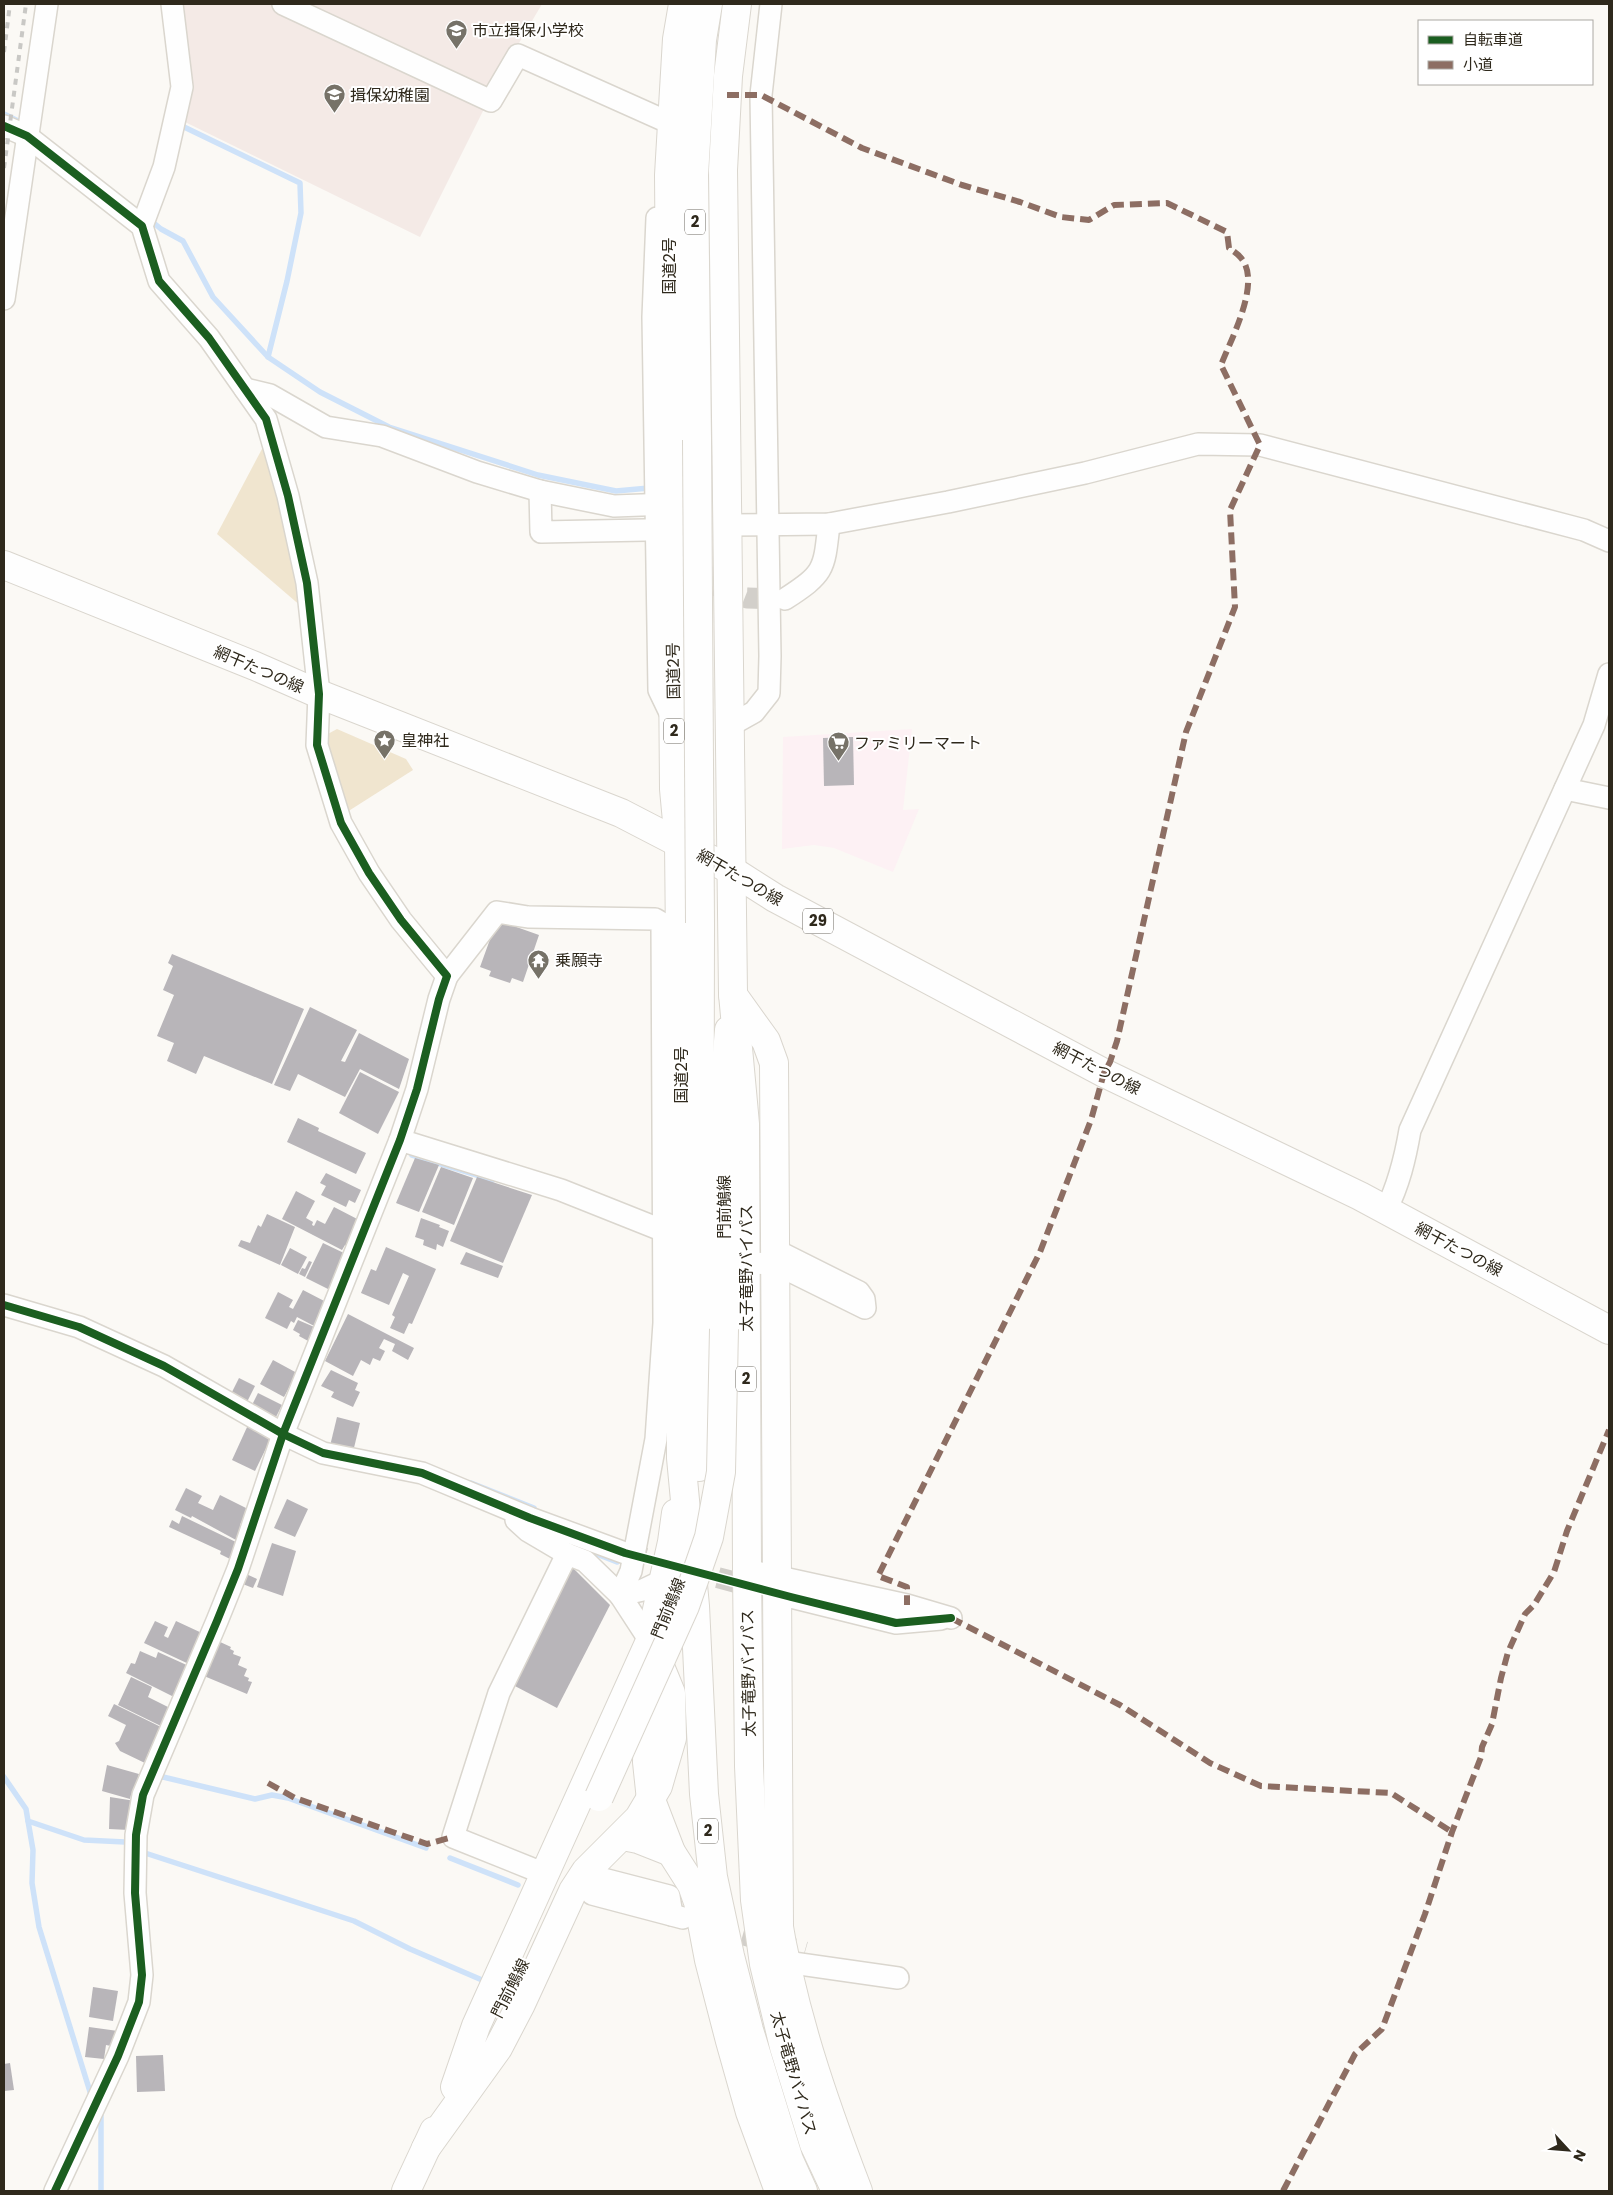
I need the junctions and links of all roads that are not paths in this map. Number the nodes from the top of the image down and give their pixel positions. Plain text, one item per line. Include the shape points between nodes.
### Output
1 (47, 4) edge
2 (172, 4) edge
3 (283, 4) edge
4 (674, 4) edge
5 (683, 4) edge
6 (708, 4) edge
7 (737, 4) edge
8 (771, 4) edge
9 (661, 119) junction
10 (4, 126) edge
11 (27, 136) junction
12 (144, 219) junction
13 (4, 299) edge
14 (245, 389) junction
15 (540, 491) junction
16 (664, 504) junction
17 (767, 524) junction
18 (829, 524) junction
19 (728, 525) junction
20 (646, 530) dead end
21 (1609, 541) edge
22 (4, 565) edge
23 (786, 599) tunnel mouth
24 (1609, 674) edge
25 (319, 694) junction
26 (729, 726) junction
27 (1602, 727) edge
28 (1565, 788) junction
29 (1609, 798) edge
30 (679, 843) junction
31 (731, 870) junction
32 (446, 976) junction
33 (733, 994) junction
34 (672, 1045) junction
35 (400, 1140) junction
36 (1386, 1210) junction
37 (666, 1227) junction
38 (779, 1259) junction
39 (746, 1263) junction
40 (4, 1305) edge
41 (672, 1320) junction
42 (1609, 1330) edge
43 (282, 1434) junction
44 (682, 1458) junction
45 (499, 1505) junction
46 (625, 1553) tunnel mouth
47 (567, 1554) junction
48 (746, 1570) junction
49 (664, 1580) junction
50 (785, 1587) junction
51 (620, 1595) junction
52 (695, 1606) junction
53 (650, 1641) junction
54 (749, 1766) junction
55 (651, 1800) junction
56 (623, 1836) junction
57 (671, 1852) junction
58 (536, 1878) junction
59 (588, 1884) junction
60 (677, 1916) dead end
61 (779, 1927) junction
62 (455, 2087) junction
63 (426, 2148) junction
64 (55, 2191) edge
65 (406, 2191) edge
66 (779, 2191) edge
67 (803, 2191) edge
68 (836, 2191) edge
69 (858, 2191) edge

1 - 11 street
2 - 12 street via 182,87 164,167
3 - 9 street via 491,101 518,55
4 - 9 street
5 - 16 main road, 国道2号 / 2 via 677,39 668,175
6 - 52 main road, 2, bridge via 702,40 694,175 700,923 700,1422
7 - 19 main road, 2 via 728,76 724,170
8 - 17 street via 762,95
9 - 16 street via 653,317
10 - 11 street
11 - 12 street
11 - 13 street
12 - 14 street via 159,281 209,338
14 - 15 street via 270,395 326,427 382,436 477,472
14 - 25 street via 266,419 288,496 307,583
15 - 16 street via 614,506
15 - 20 street via 541,532
16 - 30 main road, 国道2号 / 2 via 674,789
17 - 18 street
17 - 19 street
17 - 26 street via 769,693 754,712
18 - 21 street via 1085,473 1198,444 1260,445 1584,530
18 - 23 street via 825,563 811,582
19 - 26 main road, 2
22 - 25 main road, 網干たつの線 / 29
24 - 27 street
25 - 30 main road, 網干たつの線 / 29 via 621,813
25 - 32 street via 317,745 341,823 369,873
26 - 31 main road, 2
27 - 28 street
28 - 29 street
28 - 36 street via 1410,1130 1396,1190
30 - 31 main road, 網干たつの線 / 29
30 - 34 main road, 国道2号 / 2
31 - 33 main road, 2
31 - 36 main road, 網干たつの線 / 29 via 775,898 1104,1073
32 - 34 street via 497,912 528,917 655,919 662,923
32 - 35 street via 417,1089
33 - 38 main road via 766,1042 774,1063
33 - 39 main road, 太子竜野バイパス / 2 via 746,1124
33 - 62 main road, 門前鵤線, bridge via 723,1102 724,1329 720,1472 709,1537 682,1613 531,1947
34 - 37 main road, 国道2号 / 2
35 - 37 street via 562,1190
35 - 43 street
36 - 42 main road, 網干たつの線 / 29
37 - 41 main road, 国道2号 / 2
38 - 39 street
38 - 50 main road
39 - 48 main road, 太子竜野バイパス / 2
40 - 43 street via 88,1331 164,1366
41 - 44 main road, 国道2号 / 2
41 - 51 street via 656,1439 631,1571
43 - 45 street via 323,1453 422,1473
43 - 64 street via 238,1569 143,1795 136,1835 135,1893 142,1976 139,2002 118,2056
44 - 49 main road
44 - 52 main road, 太子竜野バイパス / 2
45 - 46 street
45 - 47 street via 528,1531
47 - 51 street via 585,1561
47 - 58 street via 499,1693 453,1836
48 - 50 street
48 - 54 main road, 太子竜野バイパス / 2
49 - 51 street via 643,1590
49 - 53 main road
50 - 50 street via 896,1623 951,1618 907,1605
50 - 61 main road
51 - 53 street
52 - 67 main road, 太子竜野バイパス / 2 via 704,1794 714,1877 749,2030 789,2160
53 - 55 main road via 646,1762
53 - 58 main road
54 - 61 main road
54 - 68 main road, 太子竜野バイパス / 2 via 754,1900 764,1964 784,2047 814,2144
55 - 56 main road
55 - 57 main road
56 - 57 main road
56 - 59 main road
57 - 66 main road via 692,1885 698,1902 730,2041 750,2112
58 - 62 main road
59 - 60 street via 669,1896
59 - 63 main road via 573,1891 498,2048
61 - 69 main road via 795,1957 806,2046
62 - 63 main road, 門前鵤線
63 - 65 main road, 門前鵤線

